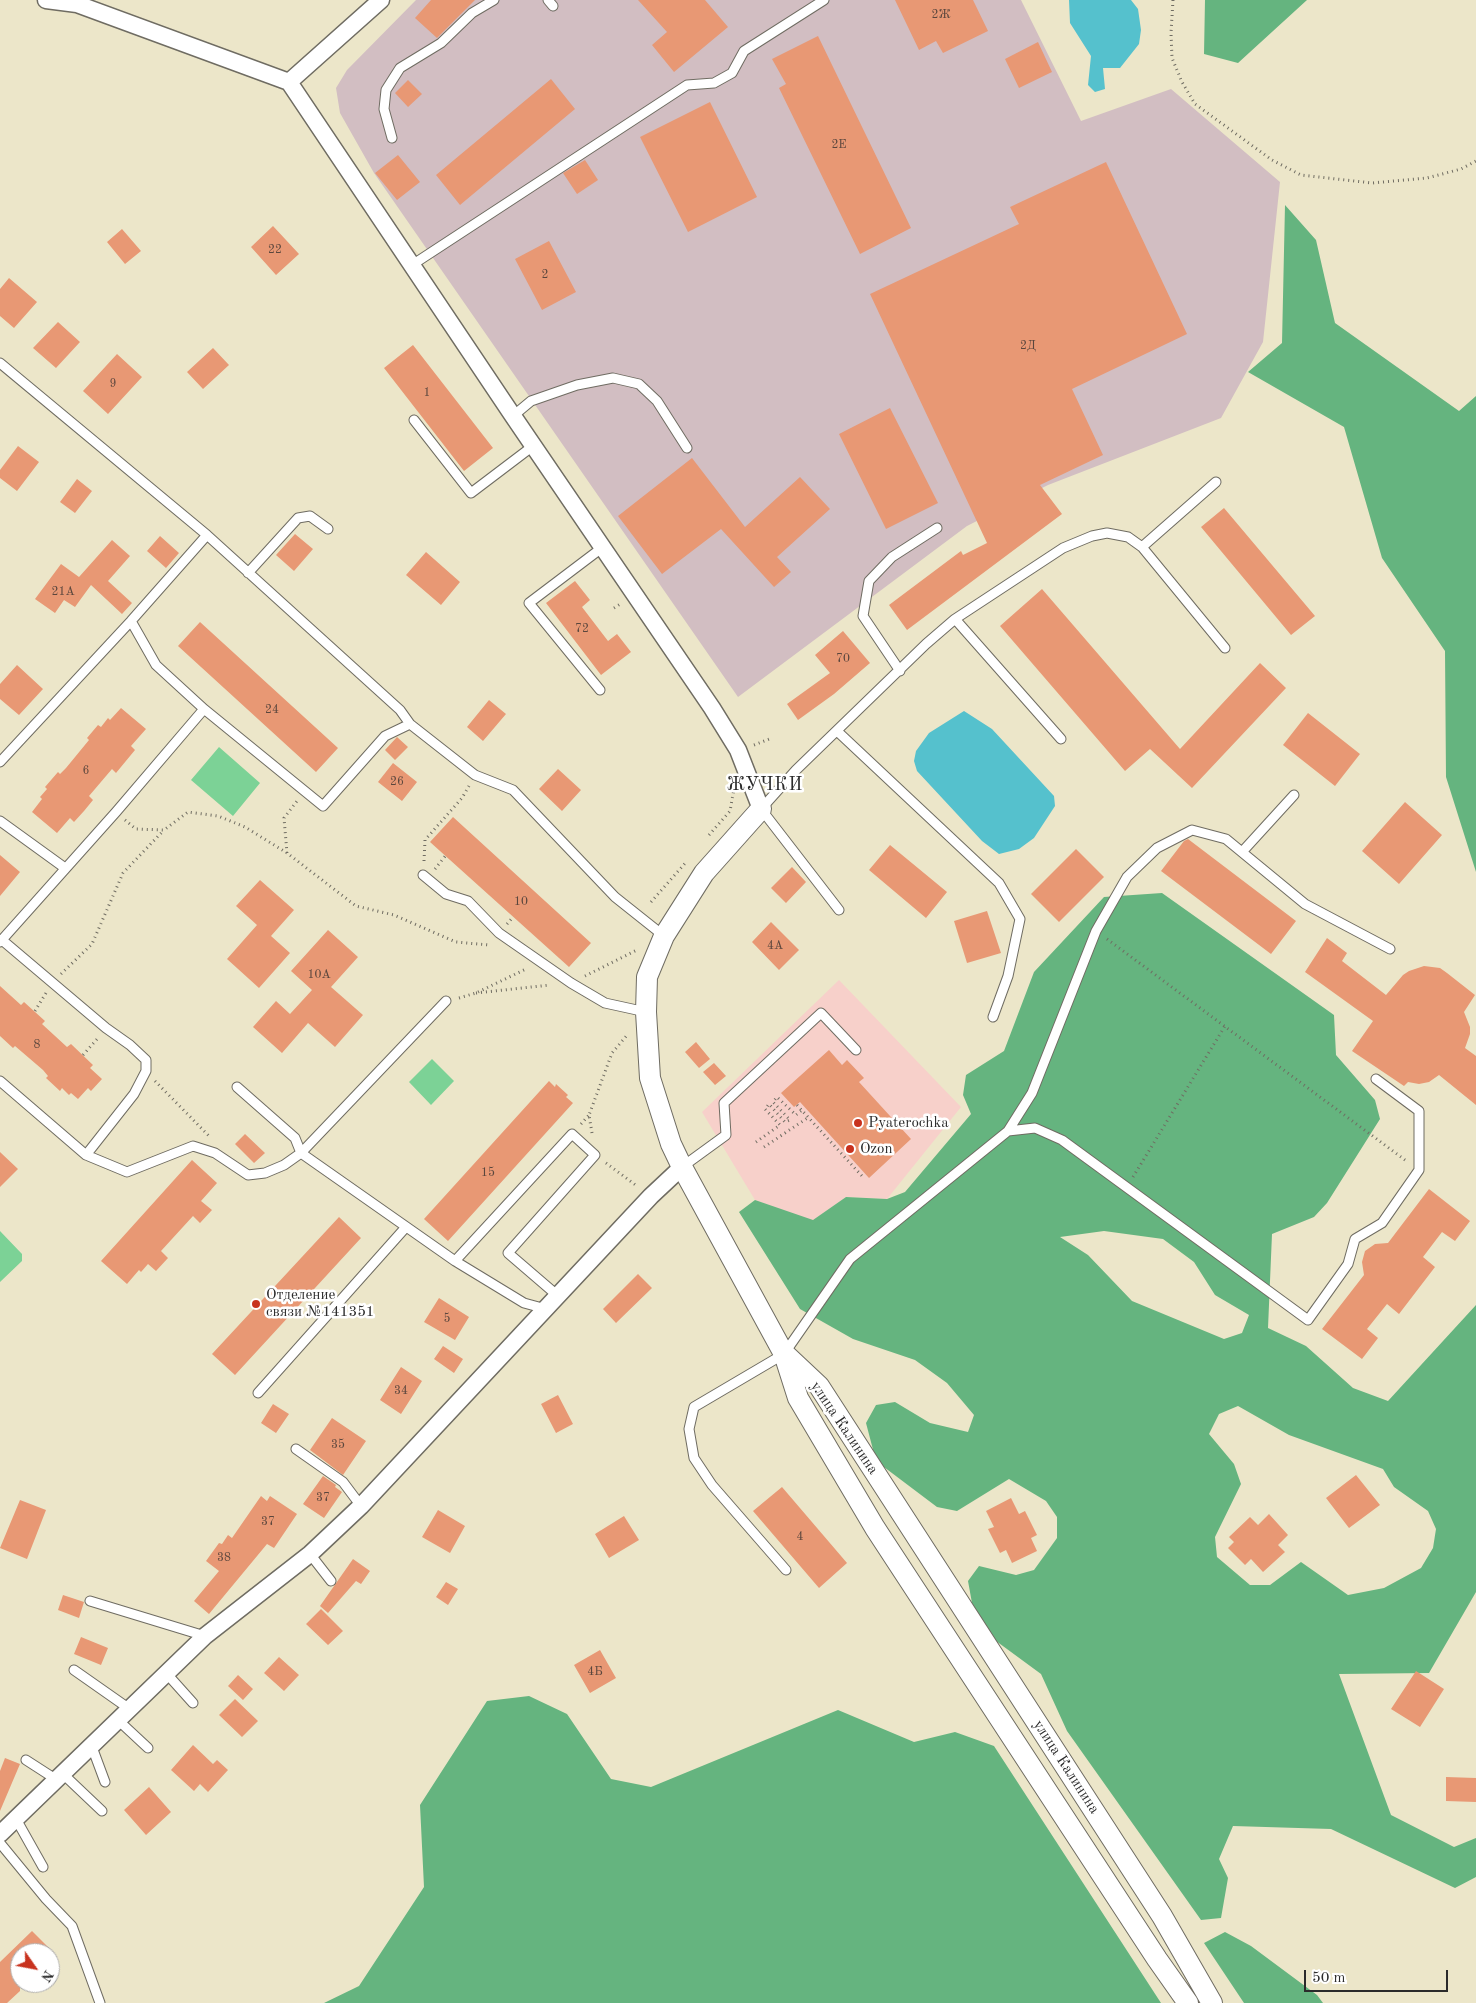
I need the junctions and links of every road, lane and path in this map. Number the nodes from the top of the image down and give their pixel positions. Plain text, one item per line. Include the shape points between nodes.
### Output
1 (46, 0) edge
2 (381, 0) edge
3 (494, 0) edge
4 (824, 0) edge
5 (1173, 0) edge
6 (77, 2) edge
7 (289, 82) junction
8 (392, 138) dead end
9 (1476, 161) edge
10 (412, 265) junction
11 (0, 363) edge
12 (513, 416) junction
13 (414, 420) dead end
14 (533, 446) junction
15 (687, 448) dead end
16 (1216, 482) dead end
17 (937, 528) dead end
18 (328, 529) dead end
19 (207, 536) junction
20 (602, 547) junction
21 (1142, 547) junction
22 (248, 573) junction
23 (955, 619) junction
24 (131, 621) junction
25 (1225, 648) dead end
26 (900, 671) junction
27 (600, 690) dead end
28 (204, 709) junction
29 (410, 724) junction
30 (837, 730) junction
31 (1061, 739) dead end
32 (0, 762) edge
33 (475, 775) junction
34 (734, 780) dead end
35 (304, 791) junction
36 (1294, 795) dead end
37 (761, 809) junction
38 (116, 812) junction
39 (0, 821) edge
40 (164, 830) junction
41 (704, 842) dead end
42 (1242, 852) junction
43 (287, 853) junction
44 (690, 857) dead end
45 (65, 868) junction
46 (423, 875) joint
47 (652, 902) dead end
48 (839, 910) dead end
49 (1096, 931) junction
50 (664, 936) junction
51 (1, 941) edge
52 (489, 945) dead end
53 (1390, 949) dead end
54 (540, 963) junction
55 (52, 982) junction
56 (446, 1001) joint
57 (34, 1012) dead end
58 (646, 1012) junction
59 (993, 1017) dead end
60 (1225, 1026) junction
61 (106, 1028) junction
62 (856, 1050) dead end
63 (83, 1055) dead end
64 (146, 1071) junction
65 (1376, 1079) dead end
66 (0, 1081) edge
67 (238, 1087) dead end
68 (797, 1104) dead end
69 (802, 1110) junction
70 (809, 1118) junction
71 (1008, 1131) junction
72 (212, 1138) dead end
73 (756, 1142) dead end
74 (764, 1147) dead end
75 (301, 1153) junction
76 (86, 1155) junction
77 (595, 1155) junction
78 (682, 1167) junction
79 (1419, 1170) junction
80 (862, 1176) dead end
81 (1127, 1188) junction
82 (651, 1196) junction
83 (406, 1227) junction
84 (455, 1261) junction
85 (558, 1296) junction
86 (546, 1309) junction
87 (784, 1354) junction
88 (258, 1393) dead end
89 (296, 1449) dead end
90 (361, 1506) junction
91 (310, 1554) junction
92 (786, 1570) dead end
93 (332, 1581) dead end
94 (90, 1601) dead end
95 (205, 1636) junction
96 (74, 1670) dead end
97 (167, 1674) junction
98 (193, 1703) dead end
99 (125, 1715) junction
100 (92, 1747) junction
101 (148, 1748) dead end
102 (26, 1760) dead end
103 (60, 1777) junction
104 (105, 1782) dead end
105 (102, 1811) dead end
106 (16, 1819) junction
107 (0, 1834) edge
108 (0, 1843) edge
109 (43, 1867) dead end
110 (100, 2003) edge
111 (1188, 2003) edge
112 (1212, 2003) edge

1 - 6 street
2 - 7 street
3 - 8 lane via 472,13 441,43 400,68 386,90 384,110
4 - 10 lane via 744,51 732,73 714,83 687,85
5 - 9 path via 1172,58 1195,104 1272,160 1301,175 1372,183 1427,178 1461,169
6 - 7 street
7 - 10 street
10 - 12 street
11 - 19 lane
12 - 14 street
12 - 15 lane via 531,401 577,385 613,378 639,384 657,401
13 - 14 lane via 471,493
14 - 20 street
16 - 21 lane
17 - 26 lane via 892,557 869,581 863,616
18 - 22 lane via 310,516 298,518
19 - 22 lane
19 - 24 lane
20 - 27 lane via 529,604
20 - 37 street via 738,750
21 - 23 lane via 1128,537 1107,533 1078,542 1063,548
21 - 25 lane
22 - 29 lane via 400,710
23 - 26 lane
23 - 31 lane
24 - 28 lane via 156,665
24 - 32 lane
26 - 30 lane
28 - 35 lane
28 - 38 lane
29 - 33 lane
29 - 35 lane via 385,736 323,806
30 - 37 lane
30 - 59 lane via 999,883 1020,919 1008,976
33 - 46 path via 462,798 425,840
33 - 50 lane via 513,790 615,897
34 - 41 path via 730,812
35 - 43 path via 284,818
36 - 42 lane
37 - 48 lane
37 - 50 street via 704,873
38 - 40 path via 136,829
38 - 45 lane
39 - 45 lane
40 - 43 path via 188,812 218,816 245,827
40 - 55 path via 123,873 92,944
42 - 49 lane via 1226,839 1192,830 1157,848 1127,877
42 - 53 lane via 1305,904
43 - 52 path via 356,906 394,915 456,942
44 - 47 path
45 - 51 lane
46 - 54 lane via 446,894 468,901 499,933
49 - 60 path
49 - 71 lane via 1032,1093
50 - 58 street via 647,977
51 - 55 lane
54 - 56 path via 476,993
54 - 58 lane via 605,1003
55 - 57 path
55 - 61 lane
56 - 75 lane
58 - 77 path via 612,1053 589,1115
58 - 78 street via 650,1078 671,1144
60 - 79 path
60 - 81 path
61 - 63 path
61 - 64 lane via 146,1060
62 - 78 lane via 821,1012 724,1104 726,1135
64 - 72 path
64 - 76 lane via 134,1094
65 - 79 lane via 1419,1111
66 - 76 lane
67 - 75 lane via 295,1138
68 - 69 path
69 - 70 path
69 - 73 path via 796,1115 778,1097 773,1102 790,1120 785,1122 769,1104 764,1109 780,1126
70 - 74 path
70 - 80 path
71 - 81 lane via 1035,1128 1062,1140
71 - 87 lane via 850,1259
75 - 76 lane via 265,1173 248,1175 215,1153 193,1146 127,1172
75 - 83 lane
77 - 82 path
77 - 84 lane via 572,1134
77 - 85 lane via 508,1254
78 - 82 street
78 - 87 street
79 - 81 lane via 1382,1223 1355,1238 1348,1264 1308,1320
82 - 85 street
83 - 84 lane
83 - 88 lane
84 - 86 lane via 524,1303
85 - 86 street
86 - 90 street
87 - 92 lane via 694,1407 689,1428 694,1458
87 - 111 street, улица Калинина via 798,1398 875,1528
87 - 112 street, улица Калинина via 818,1386 1162,1916
89 - 90 lane via 343,1482
90 - 91 street
91 - 93 lane
91 - 95 street
94 - 95 lane
95 - 97 street
96 - 99 lane
97 - 98 lane
97 - 99 street
99 - 100 street
99 - 101 lane
100 - 103 street
100 - 104 lane
102 - 103 lane
103 - 105 lane
103 - 106 street
106 - 107 street
106 - 109 lane
108 - 110 lane via 72,1926

